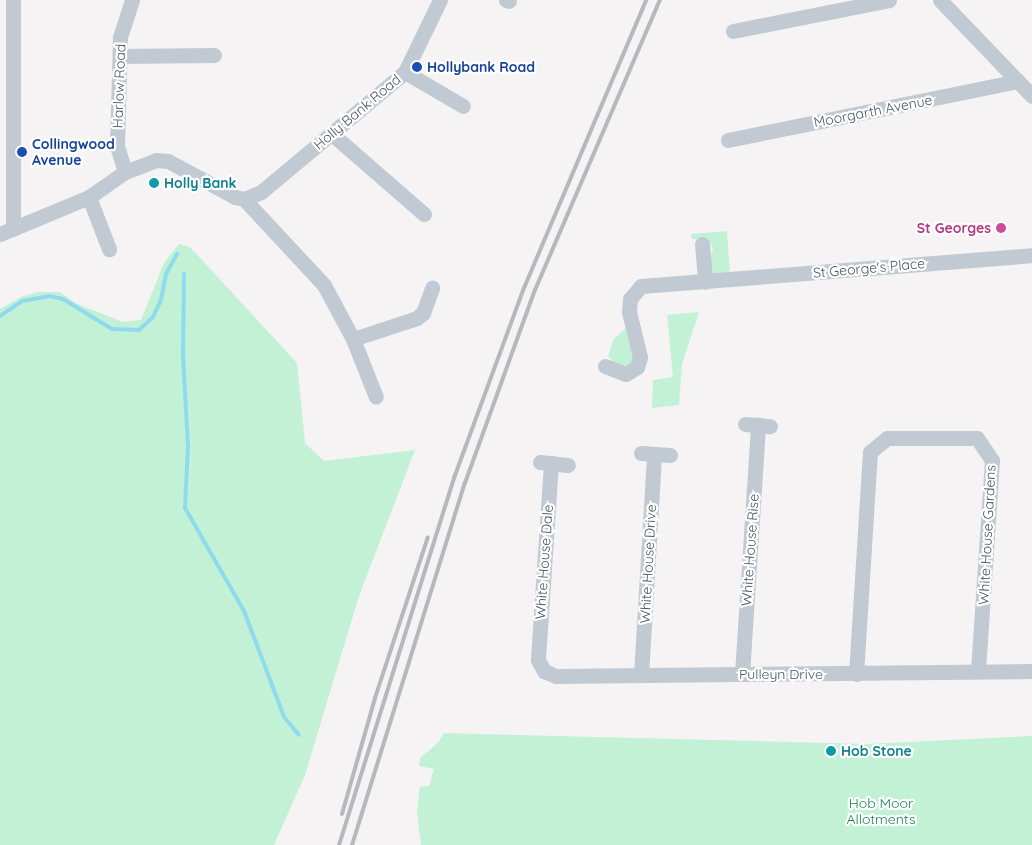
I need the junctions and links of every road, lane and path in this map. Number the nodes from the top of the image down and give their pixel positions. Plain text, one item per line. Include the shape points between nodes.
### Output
1 (13, 0) edge
2 (132, 0) edge
3 (440, 0) edge
4 (889, 0) edge
5 (940, 0) edge
6 (733, 31) dead end
7 (214, 55) dead end
8 (120, 56) junction
9 (405, 72) junction
10 (1018, 81) junction
11 (1032, 96) edge
12 (463, 106) dead end
13 (332, 134) junction
14 (728, 140) dead end
15 (126, 172) junction
16 (89, 197) junction
17 (244, 199) junction
18 (424, 214) dead end
19 (7, 232) edge
20 (702, 244) dead end
21 (108, 249) dead end
22 (1032, 255) edge
23 (705, 282) junction
24 (432, 288) dead end
25 (353, 339) junction
26 (605, 366) dead end
27 (376, 397) dead end
28 (758, 425) dead end
29 (670, 455) dead end
30 (568, 465) dead end
31 (538, 660) joint
32 (978, 671) junction
33 (1032, 671) edge
34 (742, 674) junction
35 (856, 674) junction
36 (641, 675) junction

1 - 19 street
2 - 8 street, Harlow Road via 122,29
3 - 9 street, Holly Bank Road
4 - 6 street
5 - 10 street
7 - 8 street
8 - 15 street, Harlow Road via 116,145
9 - 12 street
9 - 13 street, Holly Bank Road
10 - 11 street
10 - 14 street, Moorgarth Avenue
13 - 17 street, Holly Bank Road via 261,192
13 - 18 street
15 - 16 street
15 - 17 street via 146,162 168,161
16 - 19 street
16 - 21 street
17 - 25 street via 324,285
20 - 23 street
22 - 23 street, St George's Place
23 - 26 street, St George's Place via 650,285 635,291 629,312 640,357 637,367 626,374
24 - 25 street via 423,313 417,318
25 - 27 street
28 - 34 street, White House Rise
29 - 36 street, White House Drive via 648,453
30 - 31 street, White House Dale via 545,463
31 - 36 street, Pulleyn Drive via 544,671 556,676
32 - 33 street, Pulleyn Drive
32 - 35 street, Pulleyn Drive
32 - 35 street, White House Gardens via 992,460 977,438 887,438 870,452
34 - 35 street, Pulleyn Drive
34 - 36 street, Pulleyn Drive

